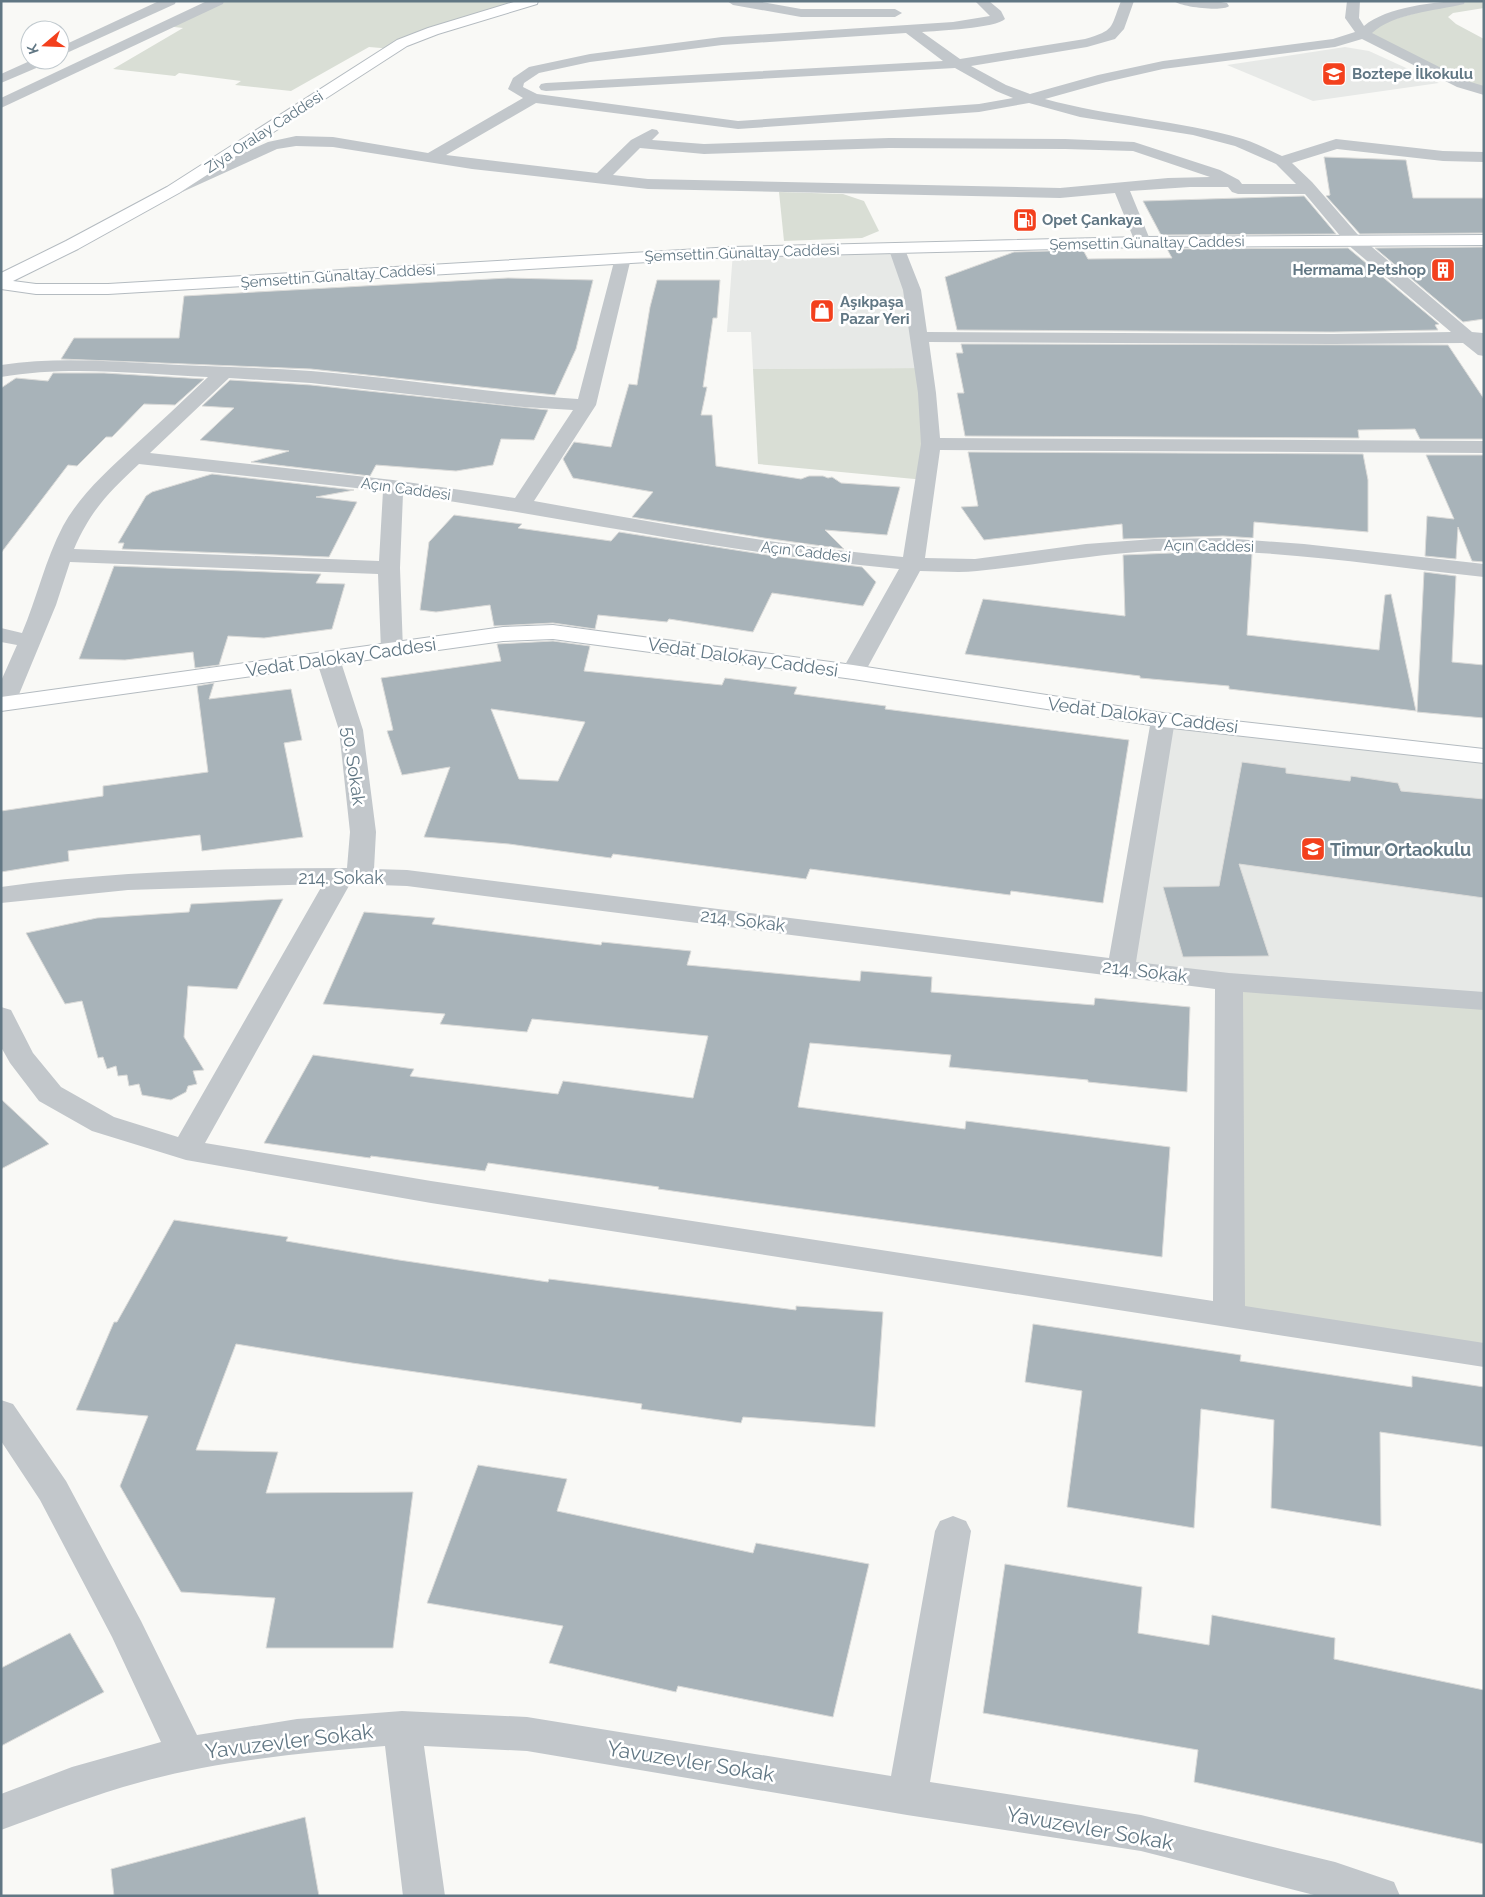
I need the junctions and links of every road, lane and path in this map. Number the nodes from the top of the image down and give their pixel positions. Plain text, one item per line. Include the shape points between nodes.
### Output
1 (170, 1) edge
2 (218, 1) edge
3 (532, 1) edge
4 (733, 1) edge
5 (981, 1) edge
6 (1128, 1) edge
7 (1180, 1) edge
8 (1354, 1) edge
9 (1459, 1) edge
10 (1222, 6) dead end
11 (909, 13) dead end
12 (938, 14) dead end
13 (996, 14) junction
14 (910, 29) junction
15 (1363, 34) junction
16 (70, 47) edge
17 (958, 64) junction
18 (21, 70) edge
19 (1, 79) edge
20 (514, 88) junction
21 (1484, 91) edge
22 (534, 98) junction
23 (1029, 99) junction
24 (1, 104) edge
25 (676, 117) junction
26 (636, 143) junction
27 (1484, 157) edge
28 (430, 158) junction
29 (1281, 160) junction
30 (601, 178) junction
31 (1233, 183) junction
32 (1121, 188) junction
33 (1309, 189) junction
34 (173, 190) junction
35 (1353, 240) junction
36 (1484, 240) edge
37 (1143, 242) junction
38 (896, 247) junction
39 (623, 258) junction
40 (1, 280) edge
41 (1, 284) edge
42 (920, 337) junction
43 (1477, 337) edge
44 (1484, 351) edge
45 (1, 371) edge
46 (225, 372) junction
47 (586, 405) junction
48 (931, 444) junction
49 (1484, 447) edge
50 (132, 457) junction
51 (393, 486) junction
52 (521, 505) junction
53 (61, 555) junction
54 (913, 564) junction
55 (389, 568) junction
56 (1484, 571) edge
57 (1, 635) edge
58 (30, 642) junction
59 (392, 650) junction
60 (328, 659) junction
61 (853, 672) junction
62 (2, 704) edge
63 (1163, 720) junction
64 (1484, 756) edge
65 (351, 876) junction
66 (1, 895) edge
67 (1122, 968) junction
68 (1229, 982) junction
69 (1484, 1001) edge
70 (1, 1016) edge
71 (186, 1150) junction
72 (1230, 1316) junction
73 (1484, 1355) edge
74 (1, 1413) edge
75 (953, 1531) dead end
76 (402, 1728) junction
77 (187, 1755) junction
78 (907, 1797) junction
79 (1, 1812) edge
80 (424, 1896) edge
81 (1379, 1896) edge

1 - 16 street
2 - 24 street
3 - 34 street, Ziya Oralay Caddesi via 402,43
4 - 11 street via 801,13
5 - 13 street
6 - 17 street via 1117,29 1110,36 1087,43
7 - 10 street
8 - 15 street via 1352,18
9 - 15 street via 1397,16 1372,25
12 - 13 street
13 - 14 street via 998,19 987,22
14 - 17 street
14 - 20 street via 722,42 590,58 534,70
15 - 21 street via 1416,63
15 - 23 street via 1335,43 1163,64
17 - 20 street
17 - 23 street via 1001,88
18 - 19 street
20 - 22 street
22 - 25 street
22 - 28 street
23 - 25 street via 942,112 759,124
23 - 29 street via 1080,113 1193,131 1240,143
25 - 26 street
26 - 30 street
26 - 31 street via 704,149 889,143 1066,144 1134,148 1185,162
27 - 29 street via 1442,156 1336,144
28 - 30 street
28 - 34 street via 333,142 289,141 266,148
29 - 33 street
30 - 32 street via 648,184 1004,192 1060,193
31 - 32 street via 1176,181
31 - 33 street via 1238,189
32 - 37 street
33 - 35 street
34 - 40 street, Ziya Oralay Caddesi
35 - 36 street, Şemsettin Günaltay Caddesi
35 - 37 street, Şemsettin Günaltay Caddesi
35 - 43 street
37 - 38 street, Şemsettin Günaltay Caddesi
38 - 39 street, Şemsettin Günaltay Caddesi
38 - 42 street via 912,290
39 - 41 street, Şemsettin Günaltay Caddesi via 108,289 36,289
39 - 47 street
42 - 43 street
42 - 48 street
43 - 44 street
45 - 46 street via 31,366 76,365
46 - 47 street via 311,376 495,398
46 - 50 street
47 - 52 street
48 - 49 street
48 - 54 street
50 - 51 street, Açın Caddesi
50 - 53 street via 94,497 74,525
51 - 52 street, Açın Caddesi
51 - 55 street
52 - 54 street, Açın Caddesi via 824,556
53 - 55 street
53 - 58 street
54 - 56 street, Açın Caddesi via 975,565 1086,550 1223,544
54 - 61 street
55 - 59 street
57 - 58 street
58 - 62 street
59 - 60 street, Vedat Dalokay Caddesi
59 - 61 street, Vedat Dalokay Caddesi via 503,634 553,632
60 - 62 street, Vedat Dalokay Caddesi
60 - 65 street, 50. Sokak via 351,730 363,832
61 - 63 street, Vedat Dalokay Caddesi
63 - 64 street, Vedat Dalokay Caddesi
63 - 67 street
65 - 66 street, 214. Sokak via 176,878
65 - 67 street, 214. Sokak via 407,878
65 - 71 street
67 - 68 street, 214. Sokak
68 - 69 street, 214. Sokak
68 - 72 street
70 - 71 street via 20,1056 50,1094 103,1124
71 - 72 street via 432,1192
72 - 73 street
74 - 77 street via 53,1491 128,1632
75 - 78 street
76 - 77 street, Yavuzevler Sokak via 297,1736
76 - 78 street, Yavuzevler Sokak via 527,1734
76 - 80 street
77 - 79 street, Yavuzevler Sokak via 142,1764 72,1785
78 - 81 street, Yavuzevler Sokak via 1141,1833 1335,1881

